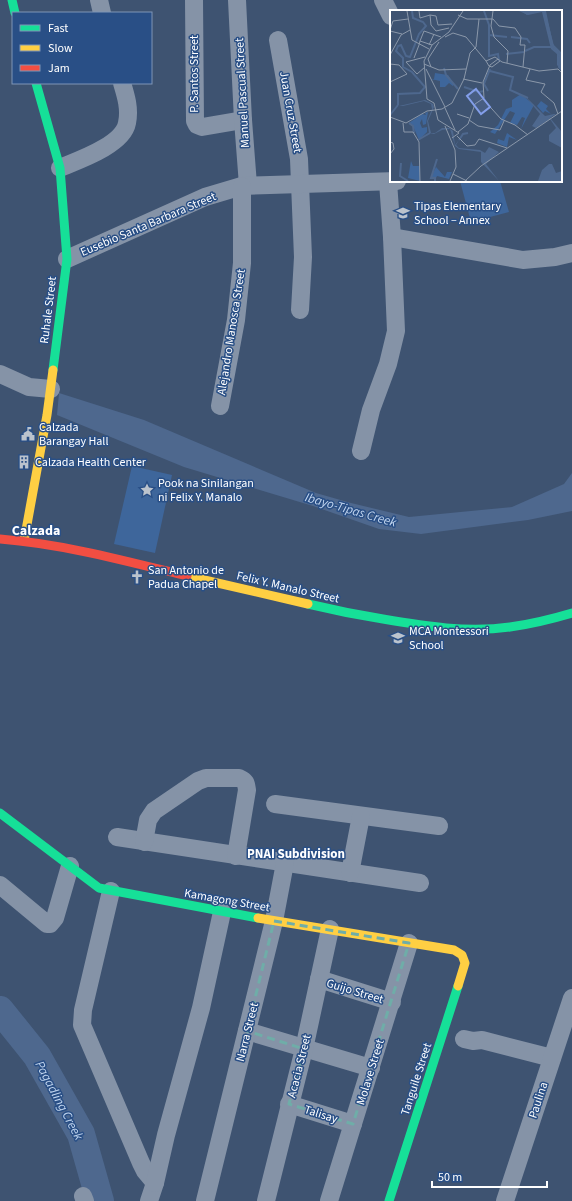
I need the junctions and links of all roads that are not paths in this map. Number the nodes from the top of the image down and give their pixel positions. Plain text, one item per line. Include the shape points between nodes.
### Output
1 (12, 0) edge
2 (99, 0) edge
3 (194, 0) edge
4 (237, 0) edge
5 (383, 0) edge
6 (15, 12) edge
7 (102, 12) edge
8 (390, 14) edge
9 (278, 40) dead end
10 (36, 84) edge
11 (122, 84) edge
12 (242, 120) junction
13 (60, 168) junction
14 (392, 182) edge
15 (300, 184) junction
16 (245, 186) junction
17 (392, 237) junction
18 (572, 253) edge
19 (67, 259) junction
20 (300, 310) dead end
21 (0, 374) edge
22 (50, 390) junction
23 (220, 406) dead end
24 (361, 451) dead end
25 (0, 539) edge
26 (24, 541) junction
27 (572, 613) edge
28 (275, 804) dead end
29 (0, 813) edge
30 (361, 816) junction
31 (439, 826) dead end
32 (117, 837) dead end
33 (144, 842) junction
34 (236, 856) junction
35 (285, 863) junction
36 (70, 866) junction
37 (350, 873) junction
38 (420, 884) dead end
39 (0, 885) edge
40 (111, 891) junction
41 (222, 912) junction
42 (274, 921) junction
43 (330, 929) junction
44 (410, 943) junction
45 (465, 963) joint
46 (319, 979) junction
47 (572, 998) edge
48 (392, 1002) junction
49 (247, 1031) junction
50 (464, 1039) dead end
51 (304, 1049) junction
52 (552, 1058) junction
53 (371, 1068) junction
54 (289, 1104) junction
55 (353, 1124) junction
56 (155, 1183) junction
57 (210, 1200) edge
58 (149, 1201) edge
59 (266, 1201) edge
60 (329, 1201) edge
61 (389, 1201) edge
62 (505, 1201) edge

1 - 6 street
2 - 7 street
3 - 12 street, P. Santos Street via 195,121 202,127
4 - 12 street, Manuel Pascual Street
5 - 8 street
9 - 15 street, Juan Cruz Street via 299,158
10 - 13 street, Ruhale Street
11 - 13 street via 128,106 127,124 118,138 106,148
12 - 16 street, Manuel Pascual Street
13 - 19 street, Ruhale Street
14 - 15 street, Eusebio Santa Barbara Street
14 - 17 street
15 - 16 street, Eusebio Santa Barbara Street
15 - 20 street, Juan Cruz Street via 303,257
16 - 19 street, Eusebio Santa Barbara Street via 205,197
16 - 23 street, Alejandro Manosca Street via 242,263 236,320
17 - 18 street via 523,260 555,258
17 - 24 street via 396,331
19 - 22 street, Ruhale Street
21 - 22 street via 28,387
22 - 26 street, Ruhale Street
25 - 26 street, Felix Y. Manalo Street
26 - 27 street, Felix Y. Manalo Street via 90,553 332,610 428,627 509,627
28 - 30 street
29 - 36 street, Kamagong Street
30 - 31 street
30 - 37 street
32 - 33 street
33 - 34 street
33 - 34 street via 148,820 154,811 198,781 206,778 239,778 244,780 246,790
34 - 35 street
35 - 37 street
35 - 42 street, Narra Street
36 - 39 street via 55,918 50,924
36 - 40 street, Kamagong Street via 99,888
37 - 38 street
40 - 41 street, Kamagong Street
40 - 56 street via 83,1010 82,1025 138,1157
41 - 42 street, Kamagong Street
41 - 56 street via 201,1008 164,1139
42 - 43 street, Kamagong Street
42 - 49 street, Narra Street
43 - 44 street, Kamagong Street
43 - 46 street, Acacia Street
44 - 45 street, Kamagong Street via 454,950 462,954
44 - 48 street, Molave Street
45 - 61 street, Tanguile Street
46 - 48 street, Guijo Street
46 - 51 street, Acacia Street
47 - 52 street, Paulina
48 - 53 street, Molave Street
49 - 51 street
49 - 57 street, Narra Street
50 - 52 street via 473,1042 482,1040
51 - 53 street
51 - 54 street, Acacia Street
52 - 62 street, Paulina
53 - 55 street, Molave Street
54 - 55 street, Talisay
54 - 59 street, Acacia Street
55 - 60 street, Molave Street
56 - 58 street

